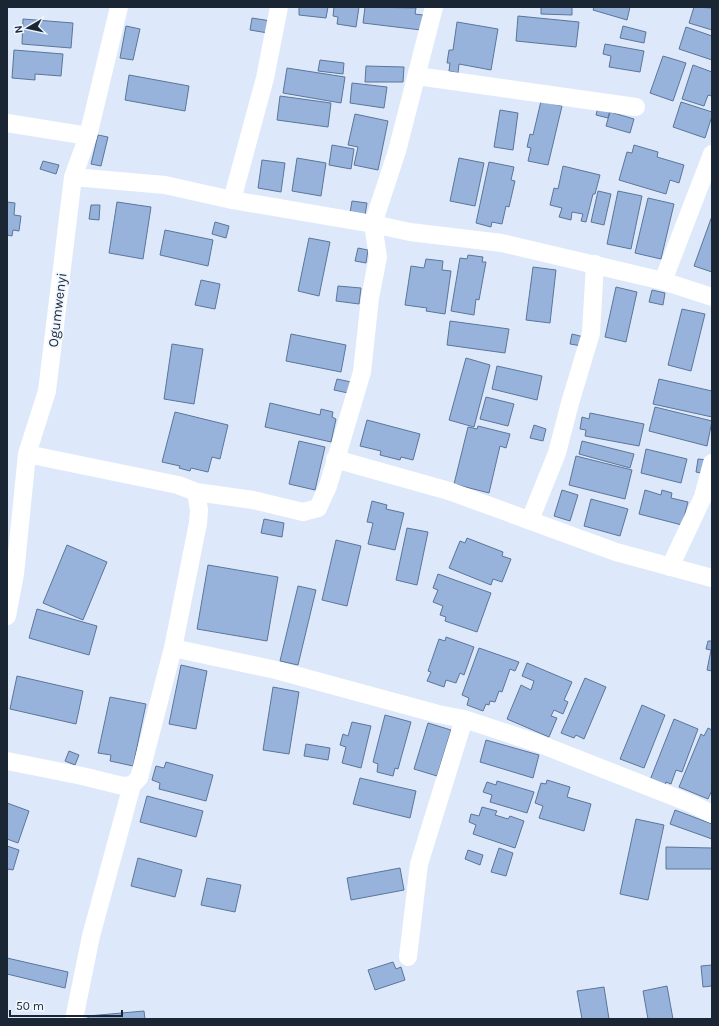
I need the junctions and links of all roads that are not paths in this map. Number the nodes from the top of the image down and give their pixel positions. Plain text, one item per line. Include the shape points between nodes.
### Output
1 (118, 7) edge
2 (280, 7) edge
3 (434, 7) edge
4 (417, 76) junction
5 (636, 108) dead end
6 (7, 123) edge
7 (88, 136) junction
8 (712, 154) edge
9 (73, 177) junction
10 (232, 200) junction
11 (373, 224) junction
12 (595, 264) junction
13 (663, 281) junction
14 (712, 296) edge
15 (27, 454) junction
16 (335, 459) junction
17 (712, 463) edge
18 (196, 492) junction
19 (530, 520) junction
20 (670, 567) junction
21 (712, 578) edge
22 (7, 616) edge
23 (173, 648) junction
24 (464, 719) junction
25 (7, 761) edge
26 (132, 785) junction
27 (712, 814) edge
28 (408, 957) dead end
29 (74, 1019) edge

1 - 7 street, Ogumwenyi
2 - 10 street via 265,78
3 - 4 street
4 - 5 street
4 - 11 street via 397,151
6 - 7 street
7 - 9 street, Ogumwenyi
8 - 13 street
9 - 10 street via 165,186
9 - 15 street, Ogumwenyi via 47,391
10 - 11 street
11 - 12 street via 410,232 502,243
11 - 16 street via 378,257 370,298 362,372
12 - 13 street
12 - 19 street via 591,333 557,453
13 - 14 street
15 - 18 street via 178,485
15 - 22 street, Ogumwenyi via 15,574
16 - 18 street via 328,486 318,508 303,512 253,500
16 - 19 street via 449,492
17 - 20 street via 703,497
18 - 23 street via 198,523
19 - 20 street via 616,552
20 - 21 street
23 - 24 street via 276,670
23 - 26 street via 139,778
24 - 27 street via 540,744
24 - 28 street via 419,864
25 - 26 street via 123,786
26 - 29 street via 91,936

